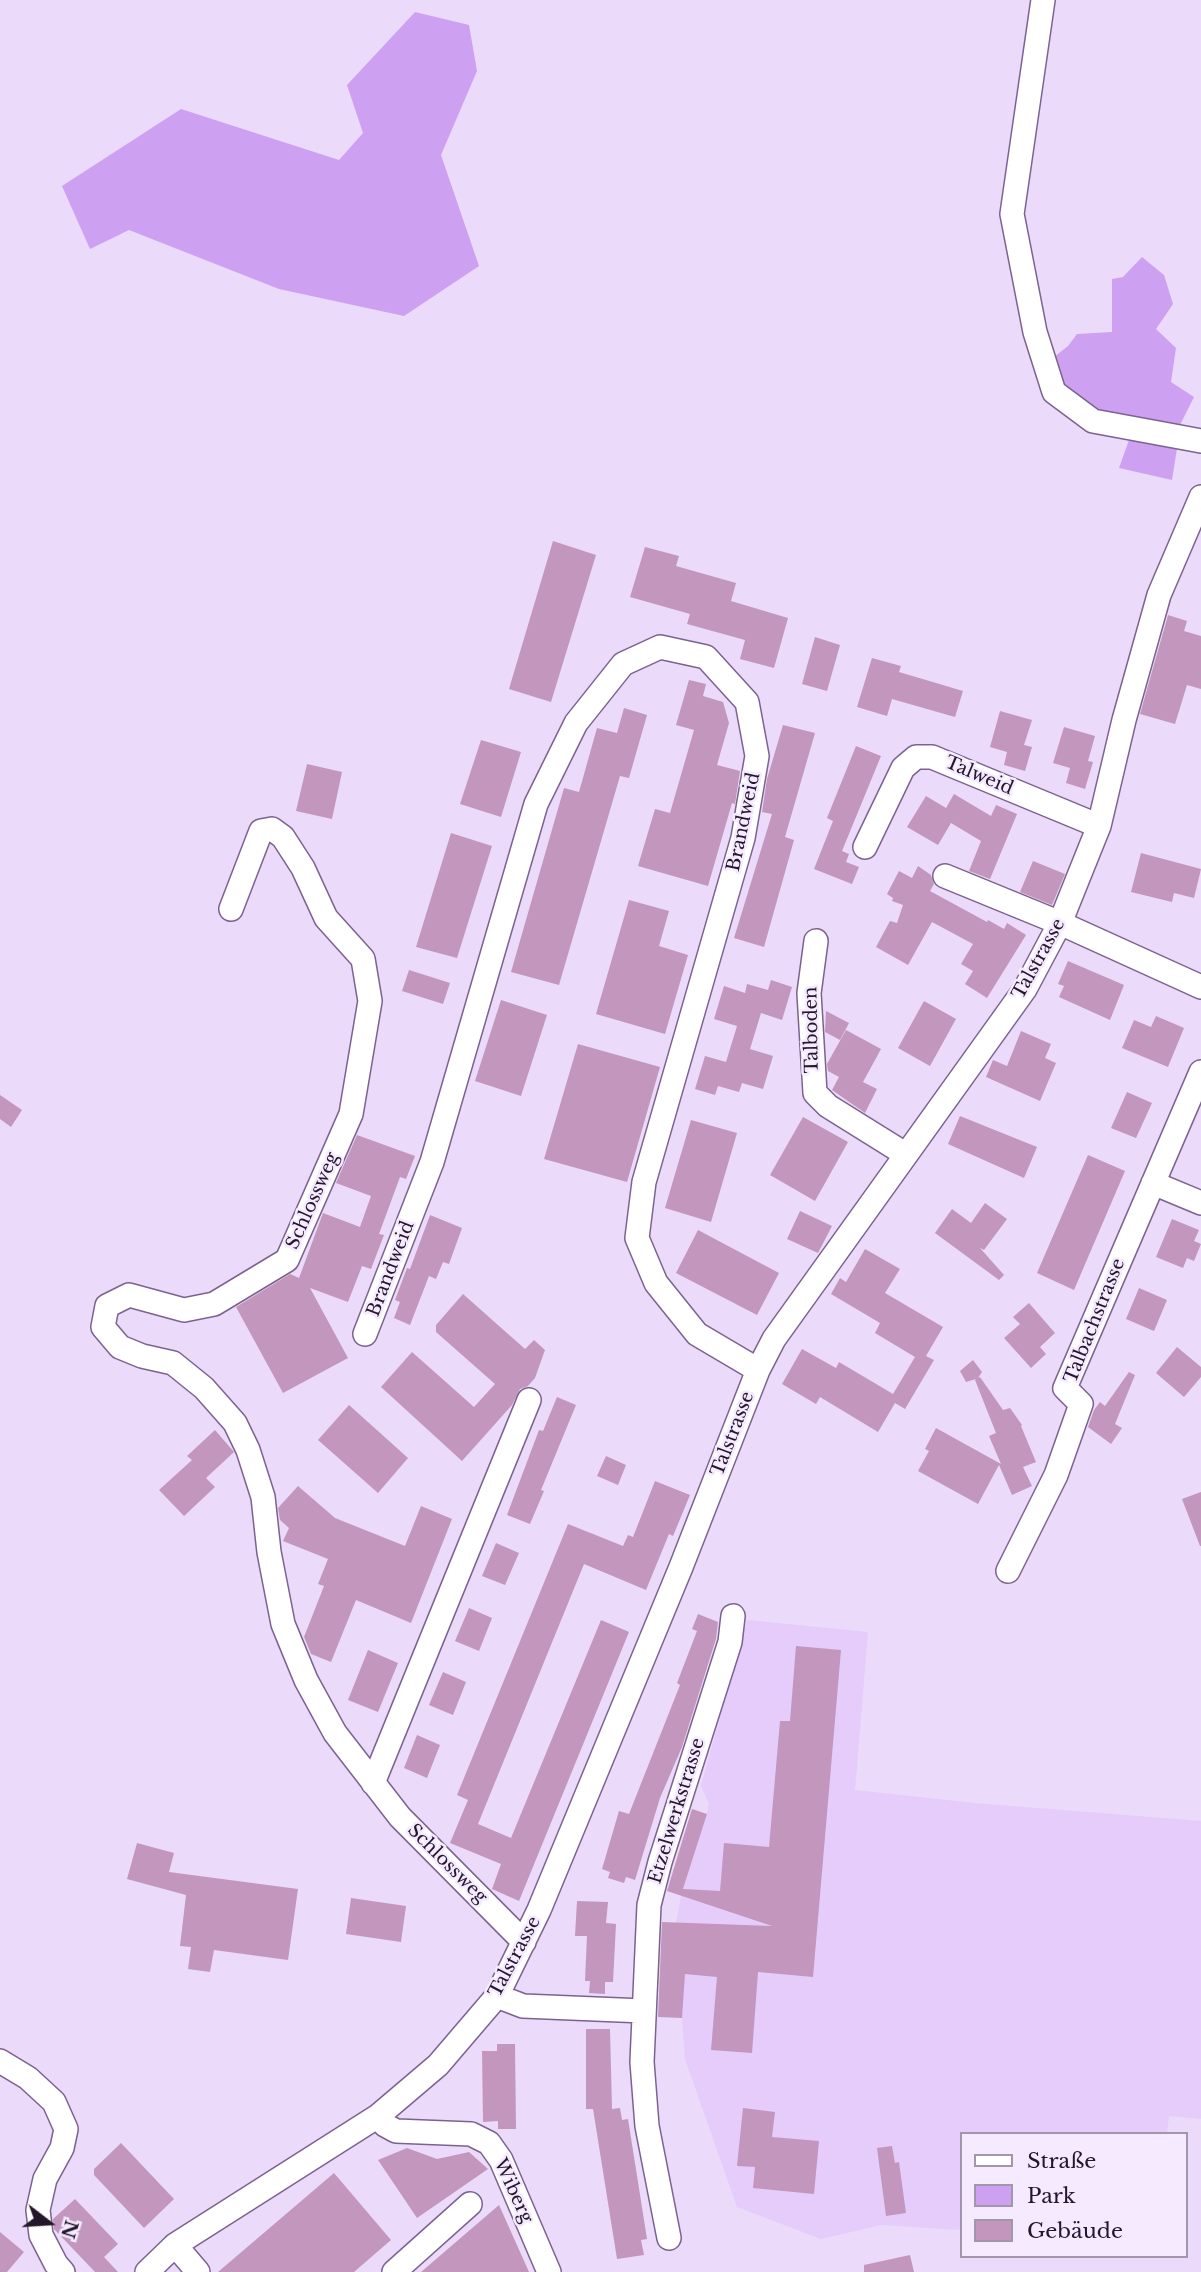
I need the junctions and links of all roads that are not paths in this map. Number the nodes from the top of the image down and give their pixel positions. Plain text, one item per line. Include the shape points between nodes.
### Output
1 (1043, 0) edge
2 (1201, 441) edge
3 (1201, 497) edge
4 (1099, 826) junction
5 (866, 847) dead end
6 (945, 876) dead end
7 (231, 909) dead end
8 (1060, 923) junction
9 (816, 941) dead end
10 (1201, 987) edge
11 (1201, 1072) edge
12 (905, 1154) junction
13 (1153, 1183) junction
14 (1201, 1203) edge
15 (365, 1334) dead end
16 (758, 1370) junction
17 (529, 1400) dead end
18 (1008, 1571) dead end
19 (733, 1616) dead end
20 (373, 1783) junction
21 (524, 1942) junction
22 (497, 1996) junction
23 (644, 2011) junction
24 (0, 2061) edge
25 (378, 2116) junction
26 (470, 2204) dead end
27 (669, 2238) dead end
28 (175, 2245) junction
29 (63, 2272) edge
30 (148, 2272) edge
31 (198, 2272) edge
32 (394, 2272) edge
33 (549, 2272) edge

1 - 2 street via 1012,214 1035,332 1054,392 1093,421
3 - 4 street, Talstrasse via 1159,595
4 - 5 street, Talweid via 932,757 916,757 903,768
4 - 8 street, Talstrasse
6 - 8 street
7 - 20 street, Schlossweg via 261,831 272,829 283,837 303,868 326,918 363,959 370,1001 351,1114 287,1259 214,1304 184,1310 129,1295 107,1306 103,1327 120,1347 173,1363 204,1388 235,1423 263,1497 282,1624 335,1733
8 - 10 street
8 - 12 street, Talstrasse via 1025,989
9 - 12 street, Talboden via 809,993 815,1093
11 - 13 street, Talbachstrasse
12 - 16 street, Talstrasse via 774,1339
13 - 14 street
13 - 18 street, Talbachstrasse via 1065,1388 1081,1404 1056,1475
15 - 16 street, Brandweid via 432,1162 536,804 576,723 622,664 660,647 706,657 747,702 757,757 743,838 643,1182 637,1238 656,1283 697,1334
16 - 21 street, Talstrasse
17 - 20 street
19 - 23 street, Etzelwerkstrasse via 730,1642 649,1905
20 - 21 street, Schlossweg via 400,1817
21 - 22 street, Talstrasse
22 - 23 street via 523,2006
22 - 25 street, Talstrasse via 438,2066
23 - 27 street, Etzelwerkstrasse via 642,2062 648,2126
24 - 29 street via 54,2102 66,2129 62,2148 45,2179 38,2210 41,2235
25 - 28 street, Talstrasse
25 - 33 street, Wiberg via 396,2131 471,2134 489,2143 501,2160
26 - 32 street
28 - 30 street, Talstrasse
28 - 31 street

